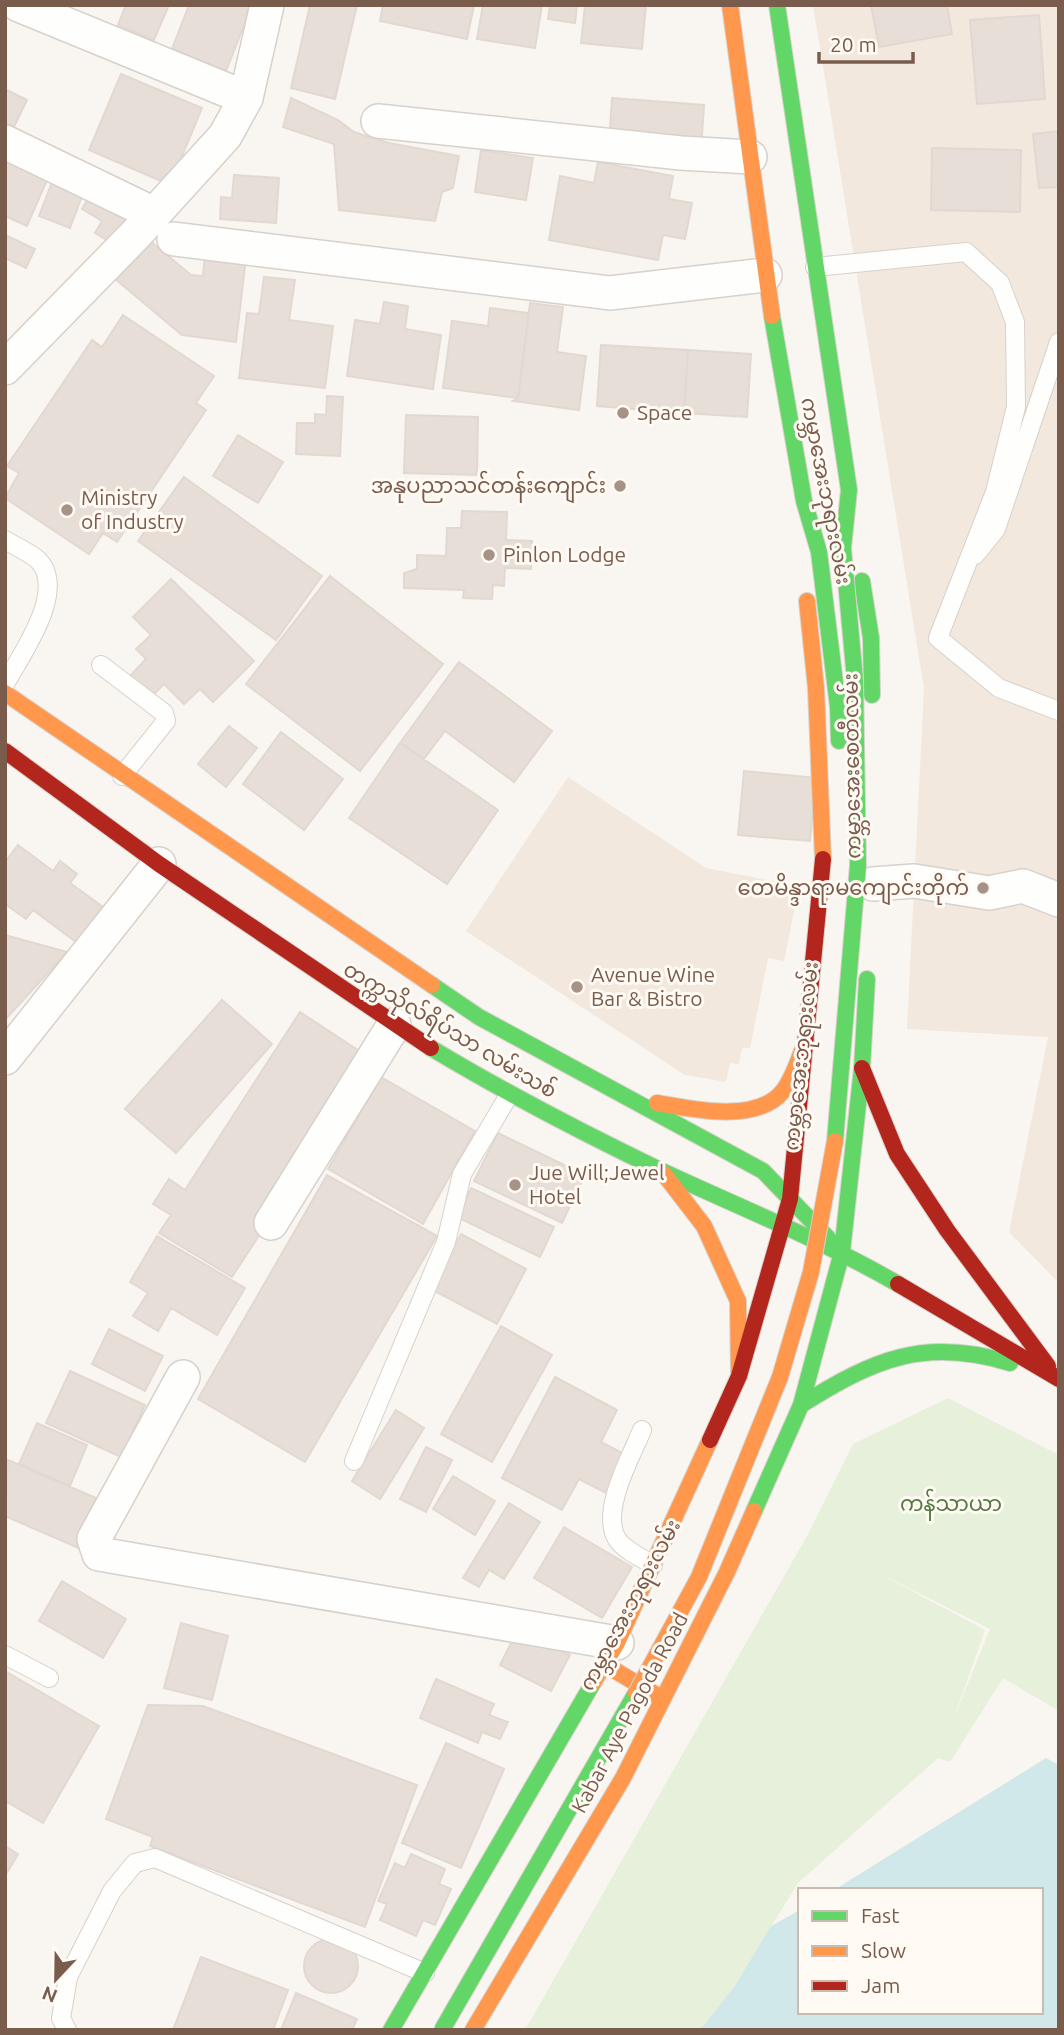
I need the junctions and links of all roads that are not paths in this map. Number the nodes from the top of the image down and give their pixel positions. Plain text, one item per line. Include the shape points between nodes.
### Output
1 (19, 5) edge
2 (267, 5) edge
3 (730, 5) edge
4 (777, 5) edge
5 (246, 98) junction
6 (378, 121) dead end
7 (5, 142) edge
8 (750, 157) junction
9 (164, 227) junction
10 (815, 267) junction
11 (765, 275) junction
12 (1059, 342) edge
13 (5, 368) edge
14 (849, 490) junction
15 (803, 501) junction
16 (5, 540) edge
17 (962, 571) junction
18 (100, 665) dead end
19 (5, 684) edge
20 (5, 693) edge
21 (1059, 711) edge
22 (5, 751) edge
23 (839, 761) dead end
24 (122, 776) junction
25 (163, 858) junction
26 (821, 884) junction
27 (873, 891) junction
28 (1059, 900) edge
29 (868, 964) dead end
30 (394, 1025) junction
31 (806, 1041) junction
32 (5, 1058) edge
33 (862, 1068) junction
34 (509, 1095) junction
35 (628, 1098) junction
36 (660, 1170) junction
37 (808, 1180) dead end
38 (790, 1199) junction
39 (271, 1223) dead end
40 (784, 1227) junction
41 (842, 1252) junction
42 (792, 1254) dead end
43 (183, 1377) dead end
44 (1057, 1377) edge
45 (748, 1383) junction
46 (801, 1405) junction
47 (642, 1430) dead end
48 (354, 1461) dead end
49 (653, 1565) junction
50 (619, 1650) junction
51 (5, 1656) edge
52 (49, 1678) dead end
53 (611, 1688) dead end
54 (663, 1699) junction
55 (425, 1973) junction
56 (66, 2030) edge
57 (391, 2030) edge
58 (442, 2030) edge
59 (473, 2030) edge

1 - 5 street
2 - 5 street
3 - 8 main road, ကမ္ဘာအေးဘုရားလမ်း
4 - 10 main road, ကမ္ဘာအေးဘုရားလမ်း
5 - 9 street
6 - 8 street
7 - 9 street
8 - 11 main road, ကမ္ဘာအေးဘုရားလမ်း
9 - 11 street via 610,293
9 - 13 street
10 - 14 main road, ကမ္ဘာအေးဘုရားလမ်း
10 - 17 lane via 966,252 1000,283 1015,322 1016,407 995,492
11 - 15 main road, ကမ္ဘာအေးဘုရားလမ်း
12 - 17 lane via 996,529
14 - 27 main road, ကမ္ဘာအေးစေတီလမ်း via 871,638
14 - 58 main road, ကမ္ဘာအေးဘုရားလမ်း, bridge via 843,548 855,680 858,864 834,1159 811,1272 780,1377 699,1577
15 - 23 main road, ကမ္ဘာအေးဘုရားလမ်း via 819,552 838,707
15 - 26 main road, ကမ္ဘာအေးစေတီလမ်း via 816,688
16 - 19 lane via 37,560 48,576 48,597
17 - 21 lane via 938,638 999,688
18 - 24 lane via 164,713 166,721
20 - 24 main road
22 - 25 main road, တက္ကသိုလ်ရိပ်သာ လမ်းသစ်
24 - 35 main road via 186,826 479,1017
25 - 30 main road, တက္ကသိုလ်ရိပ်သာ လမ်းသစ်
25 - 32 street
26 - 27 main road via 847,897
26 - 31 main road, ကမ္ဘာအေးစေတီလမ်း
27 - 28 street via 914,881 989,893 1023,886
29 - 33 main road
30 - 34 main road, တက္ကသိုလ်ရိပ်သာ လမ်းသစ်
30 - 39 street
31 - 35 main road via 782,1094 756,1108 702,1111
31 - 38 main road, ကမ္ဘာအေးစေတီလမ်း
33 - 41 main road
33 - 44 main road via 897,1154 947,1230
34 - 36 main road, တက္ကသိုလ်ရိပ်သာ လမ်းသစ်
34 - 48 lane via 462,1174 446,1242
35 - 38 main road via 763,1171
36 - 40 main road, တက္ကသိုလ်ရိပ်သာ လမ်းသစ်
36 - 45 main road via 704,1226 738,1301
37 - 42 main road, ကမ္ဘာအေးဘုရားလမ်း
38 - 40 main road
38 - 41 main road
40 - 41 main road, တက္ကသိုလ်ရိပ်သာ လမ်းသစ်
40 - 45 main road
41 - 44 main road
41 - 46 main road
43 - 50 street via 94,1539 99,1554
44 - 46 main road via 947,1350 845,1377
45 - 49 main road, ကမ္ဘာအေးဘုရားလမ်း
46 - 54 main road, Kabar Aye Pagoda Road via 727,1572
47 - 49 lane via 617,1491 612,1522 618,1540
49 - 50 main road, ကမ္ဘာအေးဘုရားလမ်း
50 - 53 main road, ကမ္ဘာအေးဘုရားလမ်း
50 - 54 main road
50 - 55 main road, ကမ္ဘာအေးဘုရားလမ်း
51 - 52 lane
54 - 59 main road, Kabar Aye Pagoda Road via 623,1778
55 - 56 lane via 155,1858 135,1863 99,1916 68,1977 61,2018
55 - 57 main road, ကမ္ဘာအေးဘုရားလမ်း

